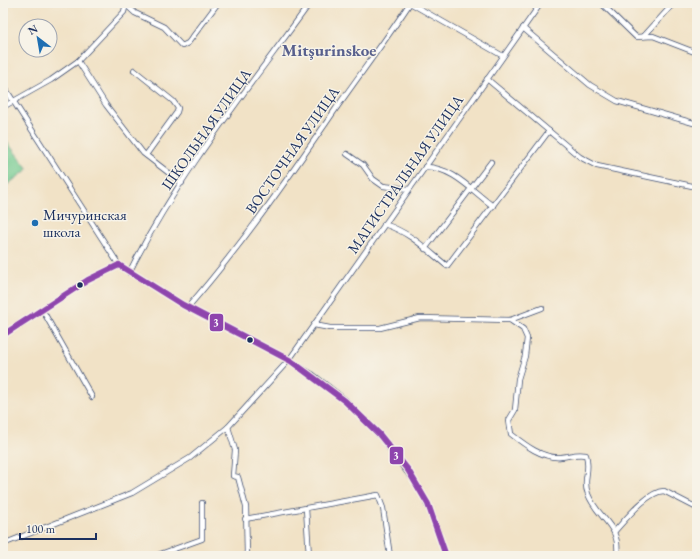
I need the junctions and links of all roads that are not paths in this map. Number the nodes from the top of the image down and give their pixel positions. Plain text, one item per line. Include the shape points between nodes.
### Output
1 (125, 3) edge
2 (218, 3) edge
3 (310, 3) edge
4 (410, 3) edge
5 (541, 3) edge
6 (601, 3) edge
7 (674, 3) edge
8 (523, 28) junction
9 (644, 36) junction
10 (697, 53) edge
11 (503, 56) junction
12 (78, 61) junction
13 (134, 70) dead end
14 (487, 79) junction
15 (3, 85) edge
16 (14, 101) junction
17 (3, 107) edge
18 (697, 124) edge
19 (549, 131) junction
20 (347, 154) dead end
21 (146, 155) junction
22 (491, 162) dead end
23 (425, 167) junction
24 (182, 183) junction
25 (697, 187) edge
26 (409, 189) junction
27 (471, 189) junction
28 (493, 206) junction
29 (384, 224) junction
30 (425, 249) junction
31 (118, 265) junction
32 (129, 273) junction
33 (188, 307) junction
34 (542, 308) dead end
35 (43, 310) junction
36 (510, 320) junction
37 (314, 325) junction
38 (3, 336) edge
39 (289, 360) junction
40 (92, 397) dead end
41 (228, 427) junction
42 (202, 502) dead end
43 (306, 508) junction
44 (697, 508) edge
45 (245, 520) junction
46 (615, 531) junction
47 (3, 538) edge
48 (3, 544) edge
49 (167, 554) edge
50 (4, 556) edge
51 (155, 556) edge
52 (247, 556) edge
53 (309, 556) edge
54 (390, 556) edge
55 (446, 556) edge
56 (617, 556) edge

1 - 2 street via 136,13 164,27 182,46 188,43
1 - 12 street via 124,12
3 - 24 street, ШКОЛЬНАЯ УЛИЦА via 225,119
4 - 11 street
4 - 33 street, ВОСТОЧНАЯ УЛИЦА via 285,183
5 - 8 street, МАГИСТРАЛЬНАЯ УЛИЦА
6 - 9 street via 636,37
7 - 9 street
8 - 11 street, МАГИСТРАЛЬНАЯ УЛИЦА
8 - 18 street via 590,85 617,101
9 - 10 street via 653,36
11 - 14 street, МАГИСТРАЛЬНАЯ УЛИЦА
12 - 16 street
12 - 21 street via 106,105
13 - 21 street via 173,101 178,108
14 - 19 street
14 - 23 street, МАГИСТРАЛЬНАЯ УЛИЦА
15 - 16 street
16 - 17 street
16 - 31 street
19 - 25 street via 580,157 597,166
19 - 28 street
20 - 26 street via 363,165 373,179 383,186
21 - 24 street
22 - 27 street
23 - 26 street, МАГИСТРАЛЬНАЯ УЛИЦА
23 - 27 street via 450,172
24 - 32 street, ШКОЛЬНАЯ УЛИЦА
26 - 29 street, МАГИСТРАЛЬНАЯ УЛИЦА
27 - 28 street
27 - 30 street
28 - 30 street via 447,266
29 - 30 street via 410,235
29 - 37 street, МАГИСТРАЛЬНАЯ УЛИЦА
31 - 32 street
31 - 35 street via 88,280
32 - 33 street
33 - 39 street
34 - 36 street
35 - 38 street
35 - 40 street
36 - 37 street via 420,318 380,328 330,328
36 - 46 street via 523,329 526,338 515,410 509,420 511,434 524,445 548,456 561,457 577,453 586,455 589,465 585,479 587,493 596,509
37 - 39 street, МАГИСТРАЛЬНАЯ УЛИЦА
39 - 41 street, МАГИСТРАЛЬНАЯ УЛИЦА
39 - 55 street via 347,401 409,472 426,500
41 - 45 street via 235,450 233,476 238,477 241,484 246,507
41 - 48 street, МАГИСТРАЛЬНАЯ УЛИЦА via 190,458 138,490
42 - 49 street via 202,539
43 - 45 street
43 - 53 street
43 - 54 street via 378,495 383,508
44 - 46 street via 664,491 658,491
45 - 52 street
46 - 56 street
47 - 48 street
48 - 50 street
49 - 51 street

